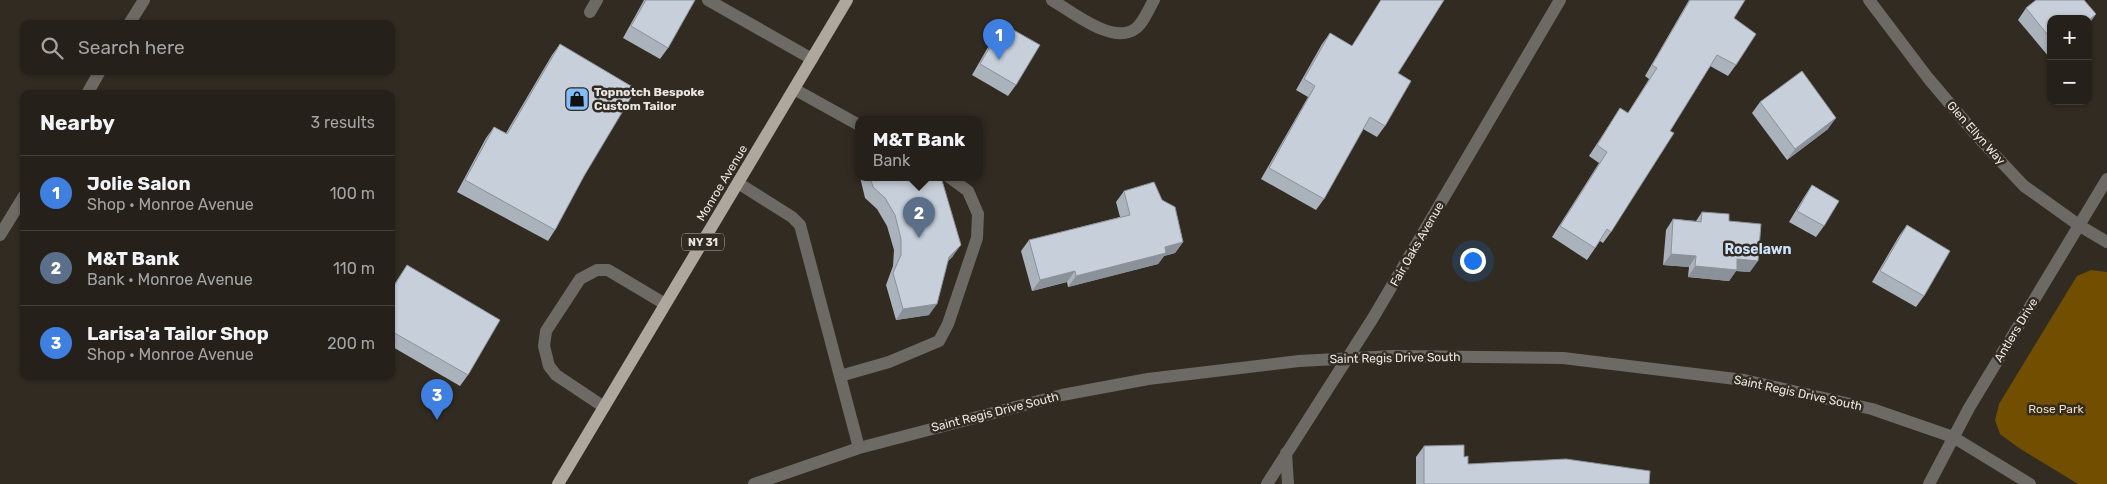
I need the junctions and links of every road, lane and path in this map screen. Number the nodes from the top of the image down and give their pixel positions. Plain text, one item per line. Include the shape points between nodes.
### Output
1 (144, 0) edge
2 (597, 0) edge
3 (708, 0) edge
4 (847, 0) edge
5 (1052, 0) edge
6 (1154, 0) edge
7 (1560, 0) edge
8 (1869, 0) edge
9 (590, 12) dead end
10 (132, 20) edge
11 (812, 59) junction
12 (98, 75) edge
13 (794, 89) junction
14 (88, 90) edge
15 (855, 123) edge
16 (2107, 179) edge
17 (954, 181) edge
18 (738, 183) junction
19 (20, 202) edge
20 (2080, 226) junction
21 (0, 235) edge
22 (2107, 242) edge
23 (665, 304) junction
24 (1348, 358) junction
25 (840, 376) junction
26 (604, 407) junction
27 (1952, 437) junction
28 (859, 448) junction
29 (1286, 453) junction
30 (558, 484) edge
31 (754, 484) edge
32 (1267, 484) edge
33 (1288, 484) edge
34 (1929, 484) edge
35 (2030, 484) edge

1 - 10 street
2 - 9 street
3 - 11 street
4 - 11 main road, Monroe Avenue / NY 31
5 - 6 street via 1114,34 1137,28
7 - 24 street, Fair Oaks Avenue
8 - 20 street, Glen Ellyn Way via 1978,137 2024,186
11 - 13 main road, Monroe Avenue / NY 31
12 - 14 street
13 - 15 street
13 - 18 main road, Monroe Avenue / NY 31
16 - 20 street, Antlers Drive
17 - 25 street via 968,191 978,214 977,238 948,324 939,341 889,362
18 - 23 main road, Monroe Avenue / NY 31
18 - 25 street via 800,225
19 - 21 street
20 - 22 street, Glen Ellyn Way
20 - 27 street, Antlers Drive
23 - 26 main road, Monroe Avenue / NY 31
23 - 26 street via 608,270 598,270 580,279 546,331 544,346 549,366 556,375
24 - 27 street, Saint Regis Drive South via 1563,358 1744,380 1872,409
24 - 28 street, Saint Regis Drive South via 1148,379 1062,395
24 - 29 street, Fair Oaks Avenue
25 - 28 street
26 - 30 main road, Monroe Avenue / NY 31
27 - 34 street, Antlers Drive
27 - 35 street, Saint Regis Drive South
28 - 31 street, Saint Regis Drive South
29 - 32 street, Fair Oaks Avenue
29 - 33 street

